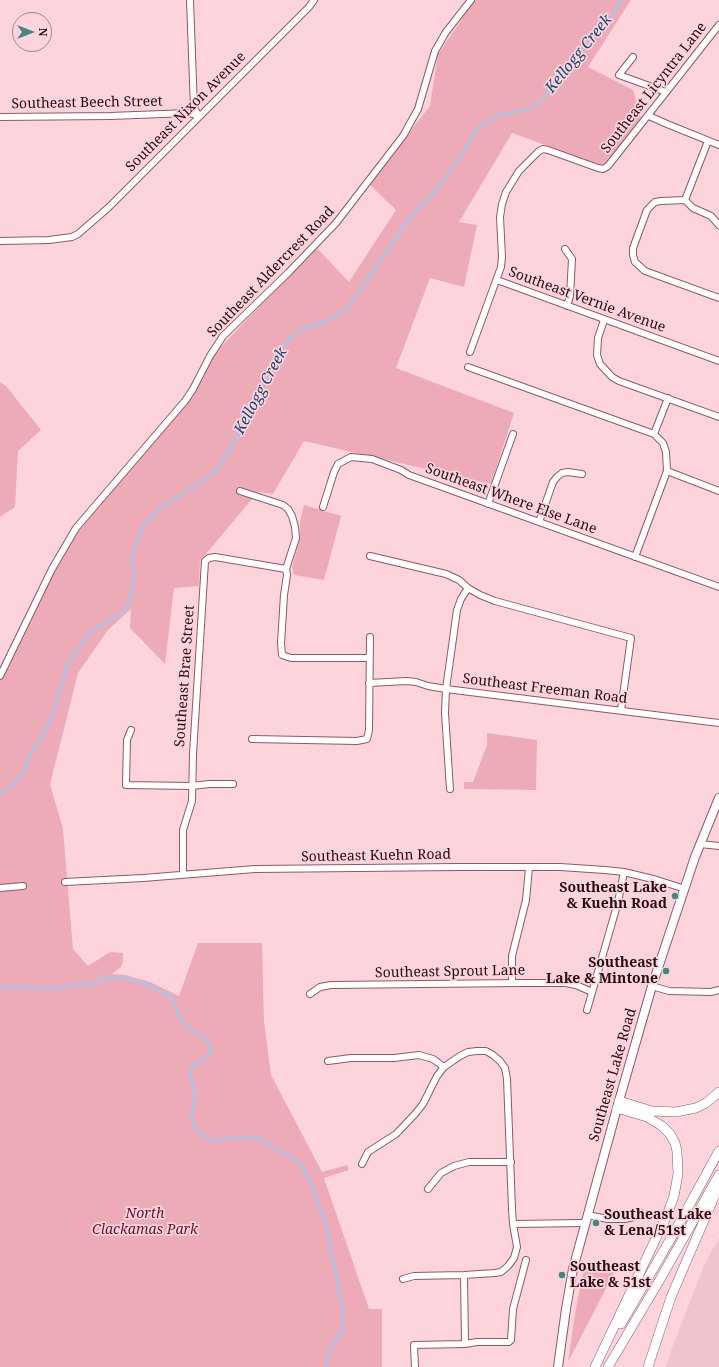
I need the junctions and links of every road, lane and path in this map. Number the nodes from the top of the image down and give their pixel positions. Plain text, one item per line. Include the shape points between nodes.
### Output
1 (190, 0) edge
2 (314, 0) edge
3 (471, 0) edge
4 (719, 25) edge
5 (633, 57) dead end
6 (666, 92) junction
7 (199, 116) junction
8 (649, 116) junction
9 (0, 117) edge
10 (708, 141) junction
11 (719, 145) edge
12 (685, 200) junction
13 (719, 225) edge
14 (0, 241) edge
15 (565, 249) dead end
16 (498, 280) junction
17 (719, 298) edge
18 (567, 306) junction
19 (604, 320) junction
20 (470, 352) dead end
21 (719, 361) edge
22 (468, 367) dead end
23 (668, 398) junction
24 (719, 417) edge
25 (513, 434) dead end
26 (654, 434) junction
27 (667, 471) junction
28 (582, 474) dead end
29 (240, 491) dead end
30 (719, 491) edge
31 (488, 504) junction
32 (323, 507) dead end
33 (539, 522) junction
34 (370, 556) dead end
35 (635, 556) junction
36 (286, 569) junction
37 (719, 587) edge
38 (468, 588) junction
39 (370, 637) dead end
40 (369, 658) junction
41 (0, 676) edge
42 (369, 683) junction
43 (446, 688) junction
44 (621, 710) junction
45 (719, 723) edge
46 (132, 730) dead end
47 (252, 739) dead end
48 (233, 784) dead end
49 (192, 786) junction
50 (450, 789) dead end
51 (719, 798) edge
52 (700, 844) junction
53 (719, 846) edge
54 (529, 868) junction
55 (624, 872) junction
56 (183, 874) junction
57 (65, 882) dead end
58 (23, 886) dead end
59 (0, 888) edge
60 (685, 889) junction
61 (512, 983) junction
62 (652, 986) junction
63 (719, 990) edge
64 (592, 992) junction
65 (310, 994) dead end
66 (587, 1010) dead end
67 (328, 1062) dead end
68 (444, 1067) junction
69 (719, 1092) edge
70 (618, 1105) junction
71 (719, 1151) edge
72 (511, 1162) junction
73 (362, 1164) dead end
74 (719, 1175) edge
75 (719, 1185) edge
76 (428, 1189) dead end
77 (641, 1213) dead end
78 (586, 1219) junction
79 (512, 1224) junction
80 (526, 1260) dead end
81 (464, 1275) junction
82 (403, 1279) dead end
83 (465, 1344) junction
84 (415, 1367) edge
85 (558, 1367) edge
86 (595, 1367) edge
87 (608, 1367) edge
88 (648, 1367) edge

1 - 7 street via 194,108
2 - 7 street, Southeast Nixon Avenue
3 - 41 street, Southeast Aldercrest Road via 435,50 418,109 399,141 336,223 223,336 184,401 76,528 52,569
4 - 6 street, Southeast Licyntra Lane
5 - 6 street via 619,75
6 - 8 street, Southeast Licyntra Lane
7 - 9 street, Southeast Beech Street via 189,113
7 - 14 street, Southeast Nixon Avenue via 108,208 78,234 49,240
8 - 10 street
8 - 16 street, Southeast Licyntra Lane via 603,169 543,149 519,170 502,204 502,257
10 - 11 street
10 - 12 street
12 - 13 street
12 - 17 street via 655,202 647,210 633,248 635,262 646,271
15 - 18 street via 572,259
16 - 18 street, Southeast Vernie Avenue
16 - 20 street, Southeast Vernie Avenue
18 - 19 street, Southeast Vernie Avenue
19 - 21 street, Southeast Vernie Avenue
19 - 23 street via 596,346 600,364 605,371 619,381
22 - 26 street
23 - 24 street
23 - 26 street
25 - 31 street
26 - 27 street via 663,443
27 - 30 street
27 - 35 street
28 - 33 street via 568,472 557,477
29 - 36 street via 288,509 296,538
31 - 32 street, Southeast Where Else Lane via 372,459 351,457 338,464
31 - 33 street, Southeast Where Else Lane
33 - 35 street, Southeast Where Else Lane
34 - 38 street via 446,574
35 - 37 street, Southeast Where Else Lane
36 - 40 street via 282,655 291,658
36 - 49 street, Southeast Brae Street via 215,557 205,561
38 - 43 street via 457,610
38 - 44 street via 495,601 631,638
39 - 40 street
40 - 42 street
42 - 43 street, Southeast Freeman Road via 407,681
42 - 47 street via 367,739
43 - 44 street, Southeast Freeman Road
43 - 50 street
44 - 45 street, Southeast Freeman Road
46 - 49 street via 127,740 126,785
48 - 49 street
49 - 56 street, Southeast Brae Street via 191,806 183,830
51 - 52 main road, Southeast Lake Road
52 - 53 street
52 - 60 main road, Southeast Lake Road
54 - 55 street, Southeast Kuehn Road via 560,867
54 - 56 street, Southeast Kuehn Road via 255,869
54 - 61 street via 526,900 512,956
55 - 60 street, Southeast Kuehn Road
55 - 64 street
56 - 57 street, Southeast Kuehn Road
58 - 59 street
60 - 62 main road, Southeast Lake Road
61 - 64 street, Southeast Sprout Lane via 566,983
61 - 65 street, Southeast Sprout Lane via 331,985 320,987
62 - 63 street via 669,991
62 - 70 main road, Southeast Lake Road
64 - 66 street
67 - 68 street via 351,1058 419,1055 433,1059
68 - 72 street via 468,1052 486,1051 494,1055 505,1068
68 - 73 street via 415,1114 396,1134 368,1152
69 - 70 highway via 696,1108 676,1112
70 - 78 main road, Southeast Lake Road
70 - 86 highway via 647,1117 670,1134 677,1151 678,1174 667,1214
71 - 86 highway via 667,1246
72 - 76 street via 462,1164 442,1172
72 - 79 street
74 - 87 highway
75 - 88 highway via 671,1297
77 - 78 street via 625,1219
78 - 79 street
78 - 85 main road, Southeast Lake Road via 568,1297
79 - 81 street via 518,1248 508,1266 501,1272
80 - 83 street via 512,1309 510,1342
81 - 82 street via 414,1276
81 - 83 street
83 - 84 street via 414,1345

